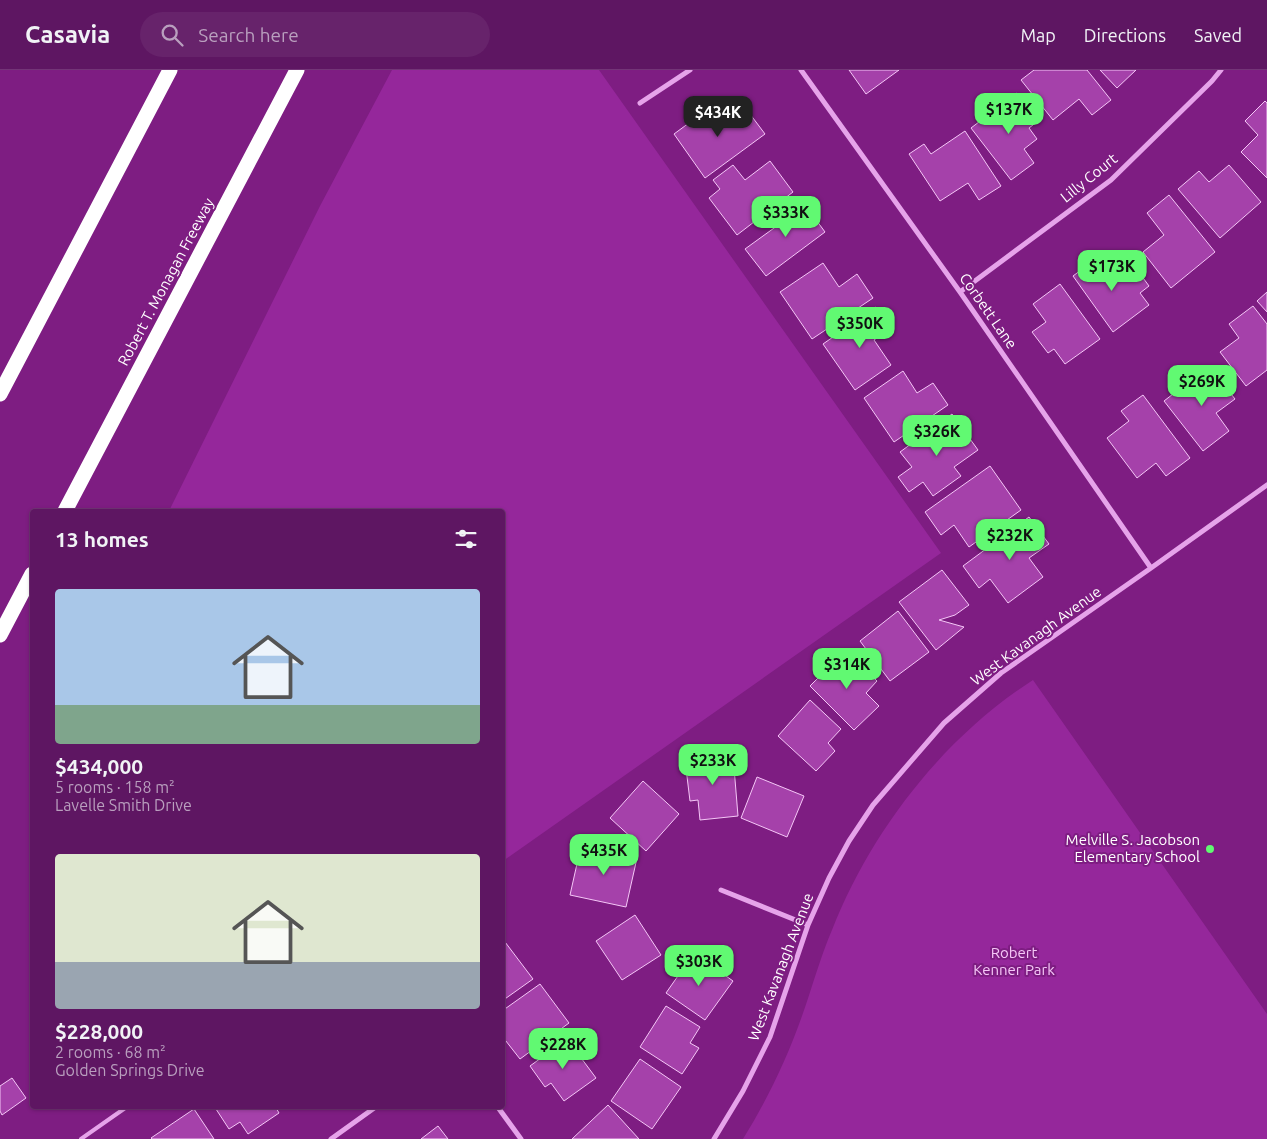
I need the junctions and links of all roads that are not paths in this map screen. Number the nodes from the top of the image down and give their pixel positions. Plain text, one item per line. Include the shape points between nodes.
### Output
1 (170, 70) edge
2 (297, 70) edge
3 (690, 70) edge
4 (801, 70) edge
5 (1221, 70) edge
6 (640, 103) dead end
7 (960, 292) junction
8 (0, 394) edge
9 (1266, 486) edge
10 (66, 509) edge
11 (1151, 568) junction
12 (30, 578) edge
13 (0, 636) edge
14 (721, 890) dead end
15 (808, 926) junction
16 (124, 1109) edge
17 (373, 1109) edge
18 (499, 1109) edge
19 (81, 1139) edge
20 (331, 1139) edge
21 (520, 1139) edge
22 (714, 1139) edge

1 - 8 highway
2 - 10 highway, Robert T. Monagan Freeway
3 - 6 street
4 - 7 street, Corbett Lane
5 - 7 street, Lilly Court via 1111,180
7 - 11 street, Corbett Lane
9 - 11 street, West Kavanagh Avenue
11 - 15 street, West Kavanagh Avenue via 1001,673 944,723 873,805 845,848
12 - 13 highway
14 - 15 street
15 - 22 street, West Kavanagh Avenue via 770,1037 744,1091
16 - 19 lane
17 - 20 street
18 - 21 street

